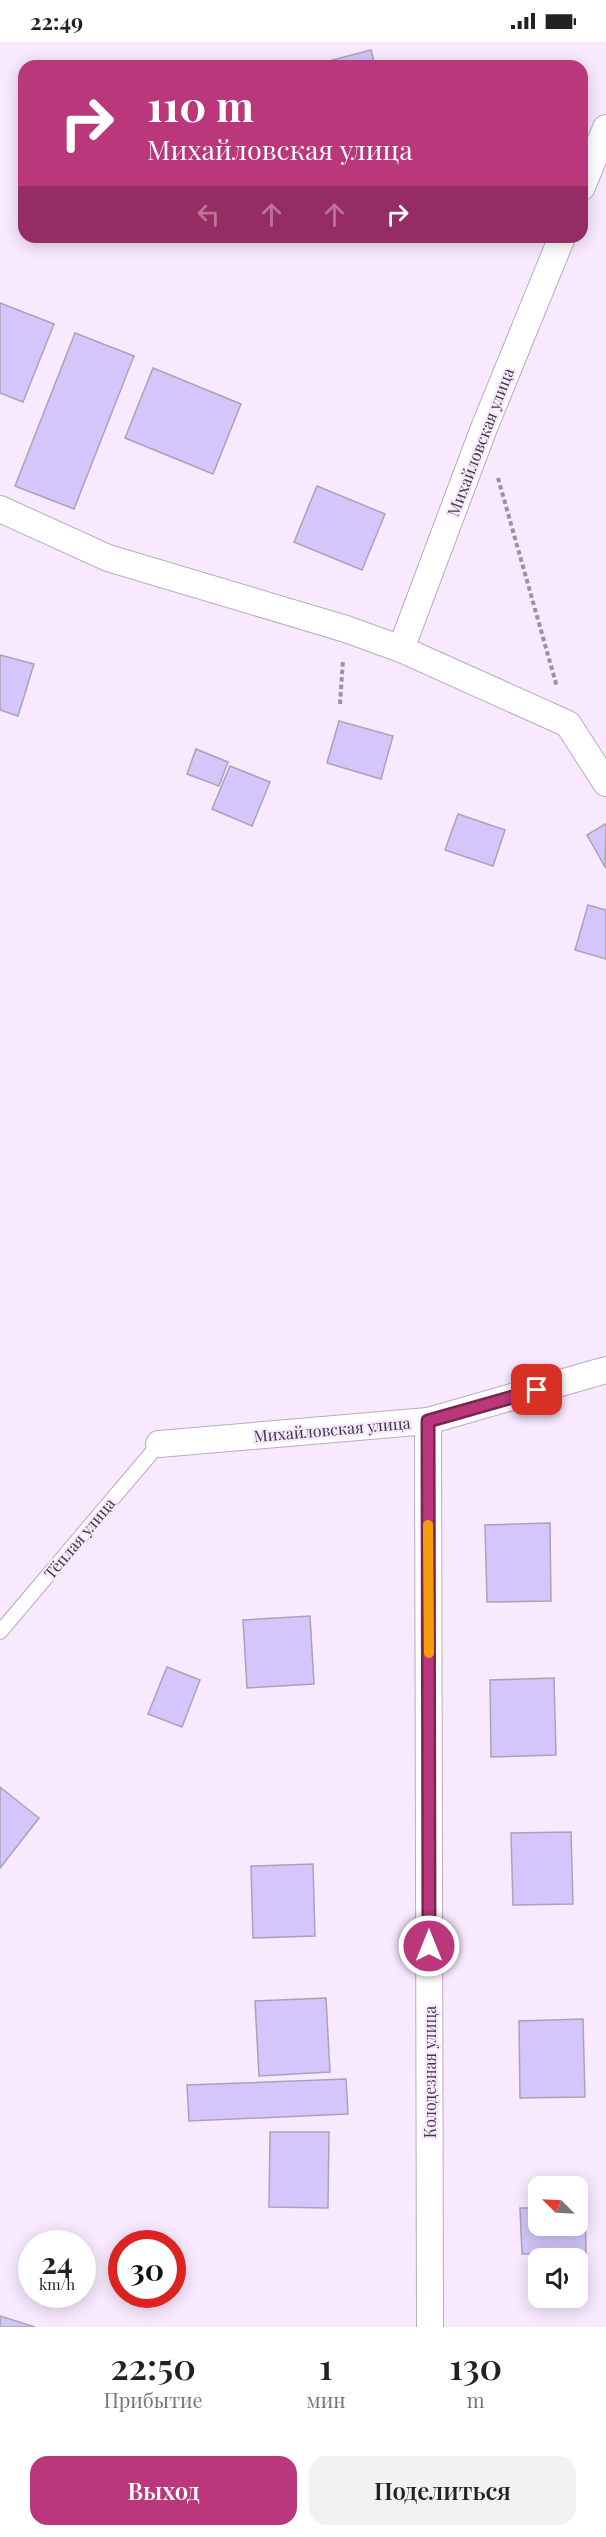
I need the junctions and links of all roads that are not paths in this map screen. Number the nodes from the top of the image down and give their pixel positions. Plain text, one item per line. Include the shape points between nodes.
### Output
1 (606, 128) edge
2 (588, 172) edge
3 (560, 243) edge
4 (0, 509) edge
5 (401, 649) junction
6 (606, 783) edge
7 (606, 1370) edge
8 (428, 1421) junction
9 (159, 1444) joint
10 (0, 1632) edge
11 (430, 2327) edge

1 - 2 street
3 - 5 street, Михайловская улица via 484,428
4 - 5 street via 108,558
5 - 6 street via 568,724
7 - 8 street, Михайловская улица
8 - 9 street, Михайловская улица
8 - 11 street, Колодезная улица
9 - 10 lane, Тёплая улица

